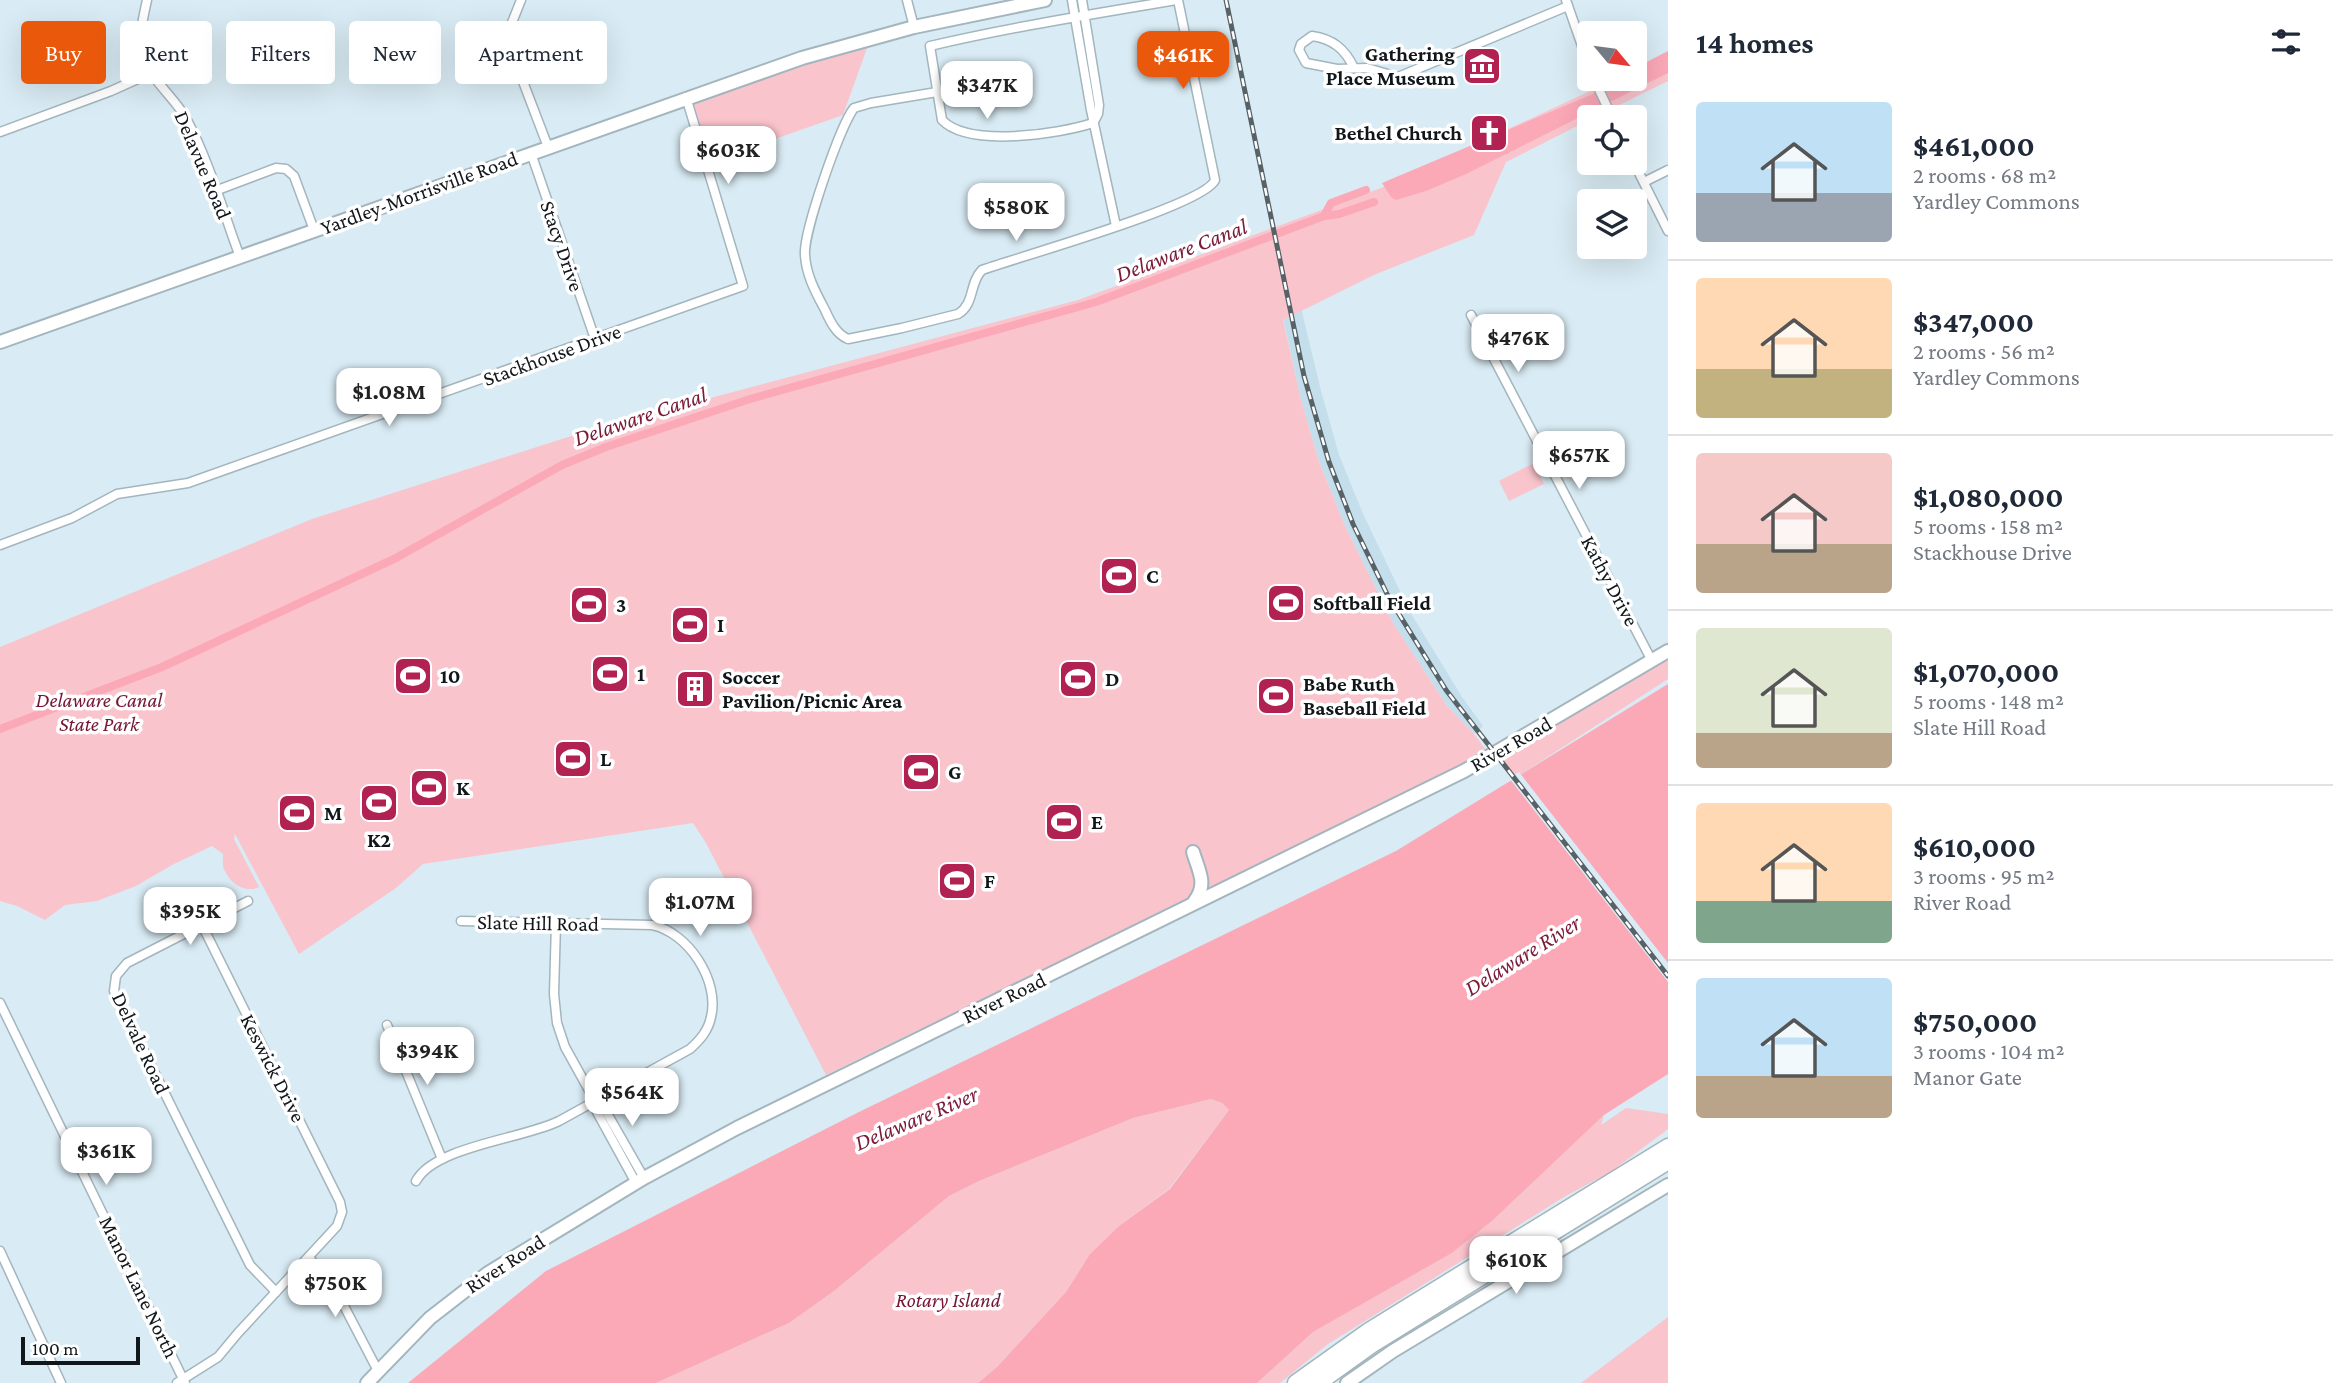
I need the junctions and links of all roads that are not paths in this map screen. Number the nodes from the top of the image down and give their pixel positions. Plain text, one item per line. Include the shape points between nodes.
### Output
1 (147, 0) edge
2 (521, 0) edge
3 (907, 0) edge
4 (1045, 0) edge
5 (1072, 0) edge
6 (1082, 0) edge
7 (1177, 0) edge
8 (1567, 3) edge
9 (1079, 18) junction
10 (143, 21) edge
11 (914, 27) junction
12 (1577, 32) edge
13 (1354, 68) junction
14 (127, 84) edge
15 (160, 84) edge
16 (937, 92) junction
17 (686, 97) junction
18 (1093, 123) junction
19 (0, 132) edge
20 (548, 147) junction
21 (531, 153) junction
22 (1668, 170) edge
23 (1640, 175) edge
24 (1644, 182) junction
25 (215, 191) junction
26 (1116, 226) junction
27 (314, 230) junction
28 (1668, 231) edge
29 (240, 257) junction
30 (1471, 315) dead end
31 (594, 339) junction
32 (0, 342) edge
33 (0, 545) edge
34 (1668, 651) edge
35 (1652, 661) junction
36 (1214, 895) junction
37 (248, 901) dead end
38 (1191, 905) junction
39 (461, 921) dead end
40 (555, 923) junction
41 (202, 925) junction
42 (0, 1003) edge
43 (387, 1025) dead end
44 (595, 1101) junction
45 (1668, 1147) edge
46 (442, 1159) junction
47 (1668, 1161) edge
48 (640, 1180) junction
49 (416, 1181) dead end
50 (1668, 1185) edge
51 (0, 1251) edge
52 (309, 1257) junction
53 (276, 1292) junction
54 (379, 1371) junction
55 (181, 1382) edge
56 (61, 1383) edge
57 (367, 1383) edge
58 (1296, 1383) edge
59 (1318, 1383) edge
60 (1347, 1383) edge

1 - 10 street, Delavue Road
2 - 20 street via 509,30 509,46
3 - 11 street
4 - 11 main road, Yardley-Morrisville Road
5 - 9 street
6 - 9 street
7 - 9 street
7 - 26 street via 1215,180 1183,202
8 - 12 street
8 - 13 street via 1398,77
9 - 16 street via 930,46
9 - 18 street
11 - 17 main road, Yardley-Morrisville Road
13 - 13 street via 1307,63 1299,50 1301,44 1312,36 1332,42 1347,53
14 - 19 street
15 - 25 street, Delavue Road via 185,116
16 - 18 street via 942,120 965,132 1002,138
16 - 26 street via 854,108 841,134 816,203 805,253 811,281 842,337 863,337 958,314 969,302 982,270
17 - 20 main road, Yardley-Morrisville Road
17 - 31 street, Stackhouse Drive via 743,286
18 - 26 street
20 - 21 main road, Yardley-Morrisville Road
21 - 27 main road, Yardley-Morrisville Road
21 - 31 street, Stacy Drive
22 - 24 street
23 - 24 street
24 - 28 street
25 - 27 street via 276,168 286,169 294,176
25 - 29 street, Delavue Road
27 - 29 main road, Yardley-Morrisville Road
29 - 32 main road, Yardley-Morrisville Road
30 - 35 street, Kathy Drive
31 - 33 street, Stackhouse Drive via 188,483 117,494
34 - 35 main road, River Road
35 - 36 main road, River Road via 1464,771
36 - 38 main road, River Road
36 - 38 main road via 1193,852 1203,885
37 - 41 street
38 - 48 main road, River Road
39 - 40 street, Slate Hill Road
40 - 44 street via 556,1023
40 - 44 street, Slate Hill Road via 652,925 670,931 688,946 711,990 708,1026 690,1049
41 - 52 street, Keswick Drive via 340,1202 337,1226
41 - 53 street, Delvale Road via 127,963 116,976 116,997 244,1253
42 - 55 street, Manor Lane North
43 - 46 street
44 - 46 street, Slate Hill Road via 541,1130
44 - 48 street via 604,1108
45 - 58 highway via 1369,1331
46 - 49 street, Slate Hill Road via 429,1165
47 - 59 highway via 1371,1345
48 - 54 main road, River Road via 466,1289 430,1318
50 - 60 main road
51 - 56 street
52 - 53 street
52 - 54 street via 343,1304
53 - 55 street via 218,1357
54 - 57 main road, River Road

